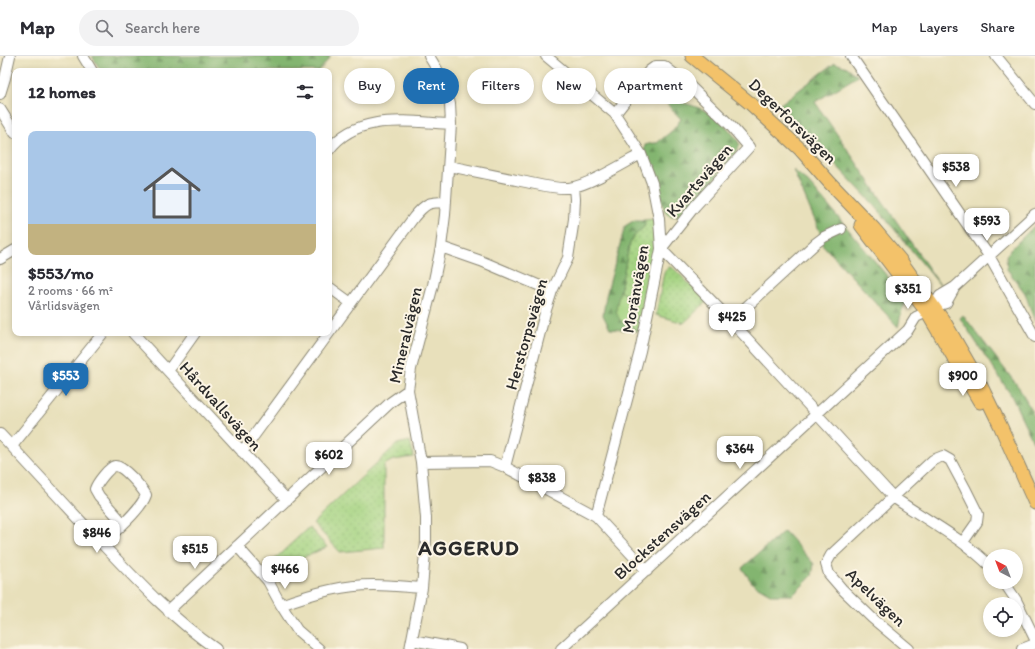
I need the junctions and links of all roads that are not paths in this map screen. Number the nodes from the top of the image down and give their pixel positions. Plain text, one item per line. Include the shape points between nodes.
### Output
1 (10, 56) edge
2 (83, 56) edge
3 (428, 56) edge
4 (546, 56) edge
5 (692, 56) edge
6 (851, 56) edge
7 (996, 56) edge
8 (90, 68) edge
9 (0, 94) edge
10 (1035, 104) edge
11 (0, 109) edge
12 (615, 114) junction
13 (451, 124) junction
14 (12, 128) edge
15 (332, 146) edge
16 (641, 154) junction
17 (449, 166) junction
18 (574, 186) junction
19 (446, 202) junction
20 (1035, 214) edge
21 (841, 229) dead end
22 (441, 247) junction
23 (661, 250) junction
24 (12, 252) edge
25 (989, 256) junction
26 (0, 259) edge
27 (332, 289) edge
28 (552, 291) junction
29 (351, 303) junction
30 (930, 310) junction
31 (731, 321) junction
32 (332, 329) edge
33 (101, 336) edge
34 (136, 336) edge
35 (193, 336) edge
36 (327, 336) edge
37 (1035, 337) edge
38 (168, 371) junction
39 (408, 390) junction
40 (817, 414) junction
41 (0, 434) edge
42 (12, 446) junction
43 (242, 452) junction
44 (421, 462) junction
45 (505, 467) junction
46 (894, 497) junction
47 (287, 500) junction
48 (1035, 503) edge
49 (596, 516) junction
50 (124, 523) junction
51 (962, 542) junction
52 (102, 544) junction
53 (237, 546) junction
54 (983, 559) edge
55 (647, 571) junction
56 (422, 588) junction
57 (1009, 589) edge
58 (281, 606) junction
59 (168, 611) junction
60 (1035, 639) edge
61 (411, 644) edge
62 (1035, 644) edge
63 (216, 649) edge
64 (319, 649) edge
65 (460, 649) edge
66 (561, 649) edge
67 (909, 649) edge
68 (1022, 649) edge

1 - 9 street
2 - 8 street
3 - 13 street, Mineralvägen via 446,86
4 - 12 street, Moränvägen
5 - 30 main road, Degerforsvägen via 735,90 800,149
6 - 25 street
7 - 10 street
11 - 14 street
12 - 16 street, Moränvägen
12 - 23 street, Kvartsvägen via 649,71 656,66 664,66 730,125 749,147 695,206
13 - 15 street via 373,123 350,131
13 - 17 street, Mineralvägen
16 - 18 street via 615,169
16 - 23 street, Moränvägen via 656,202
17 - 18 street via 556,188
17 - 19 street, Mineralvägen
18 - 28 street, Herstorpsvägen via 571,246
19 - 22 street, Mineralvägen
19 - 29 street via 432,202 423,206
20 - 25 street, Blockstensvägen
21 - 31 street via 824,237 812,247
22 - 28 street
22 - 39 street, Mineralvägen
23 - 31 street
23 - 49 street, Moränvägen via 640,351
24 - 26 street
25 - 30 street, Blockstensvägen via 955,287 940,296
25 - 37 street
27 - 29 street
28 - 45 street, Herstorpsvägen
29 - 32 street
30 - 40 street, Blockstensvägen via 916,317 908,330
30 - 48 main road, Degerforsvägen via 952,336 978,380
31 - 40 street
33 - 42 street
34 - 38 street, Hårdvallsvägen
35 - 38 street
36 - 43 street
38 - 43 street, Hårdvallsvägen
39 - 44 street, Mineralvägen
39 - 47 street via 391,402
40 - 46 street
40 - 55 street, Blockstensvägen
41 - 42 street
42 - 52 street
43 - 47 street, Hårdvallsvägen
44 - 45 street via 490,461
44 - 56 street, Mineralvägen via 426,518
45 - 49 street
46 - 51 street
46 - 51 street via 933,460 943,456 950,460 978,514 977,522
46 - 67 street, Apelvägen via 831,555 826,564 829,574 842,589
47 - 53 street
49 - 55 street
50 - 50 street via 144,502 146,495 143,489 117,466 98,482 95,489
50 - 52 street
51 - 54 street
52 - 59 street
53 - 58 street via 268,581
53 - 59 street
55 - 66 street, Blockstensvägen
56 - 58 street via 372,585 345,588 322,592
56 - 61 street, Mineralvägen
57 - 60 street
58 - 64 street via 297,630
59 - 63 street
61 - 65 street
62 - 68 street

